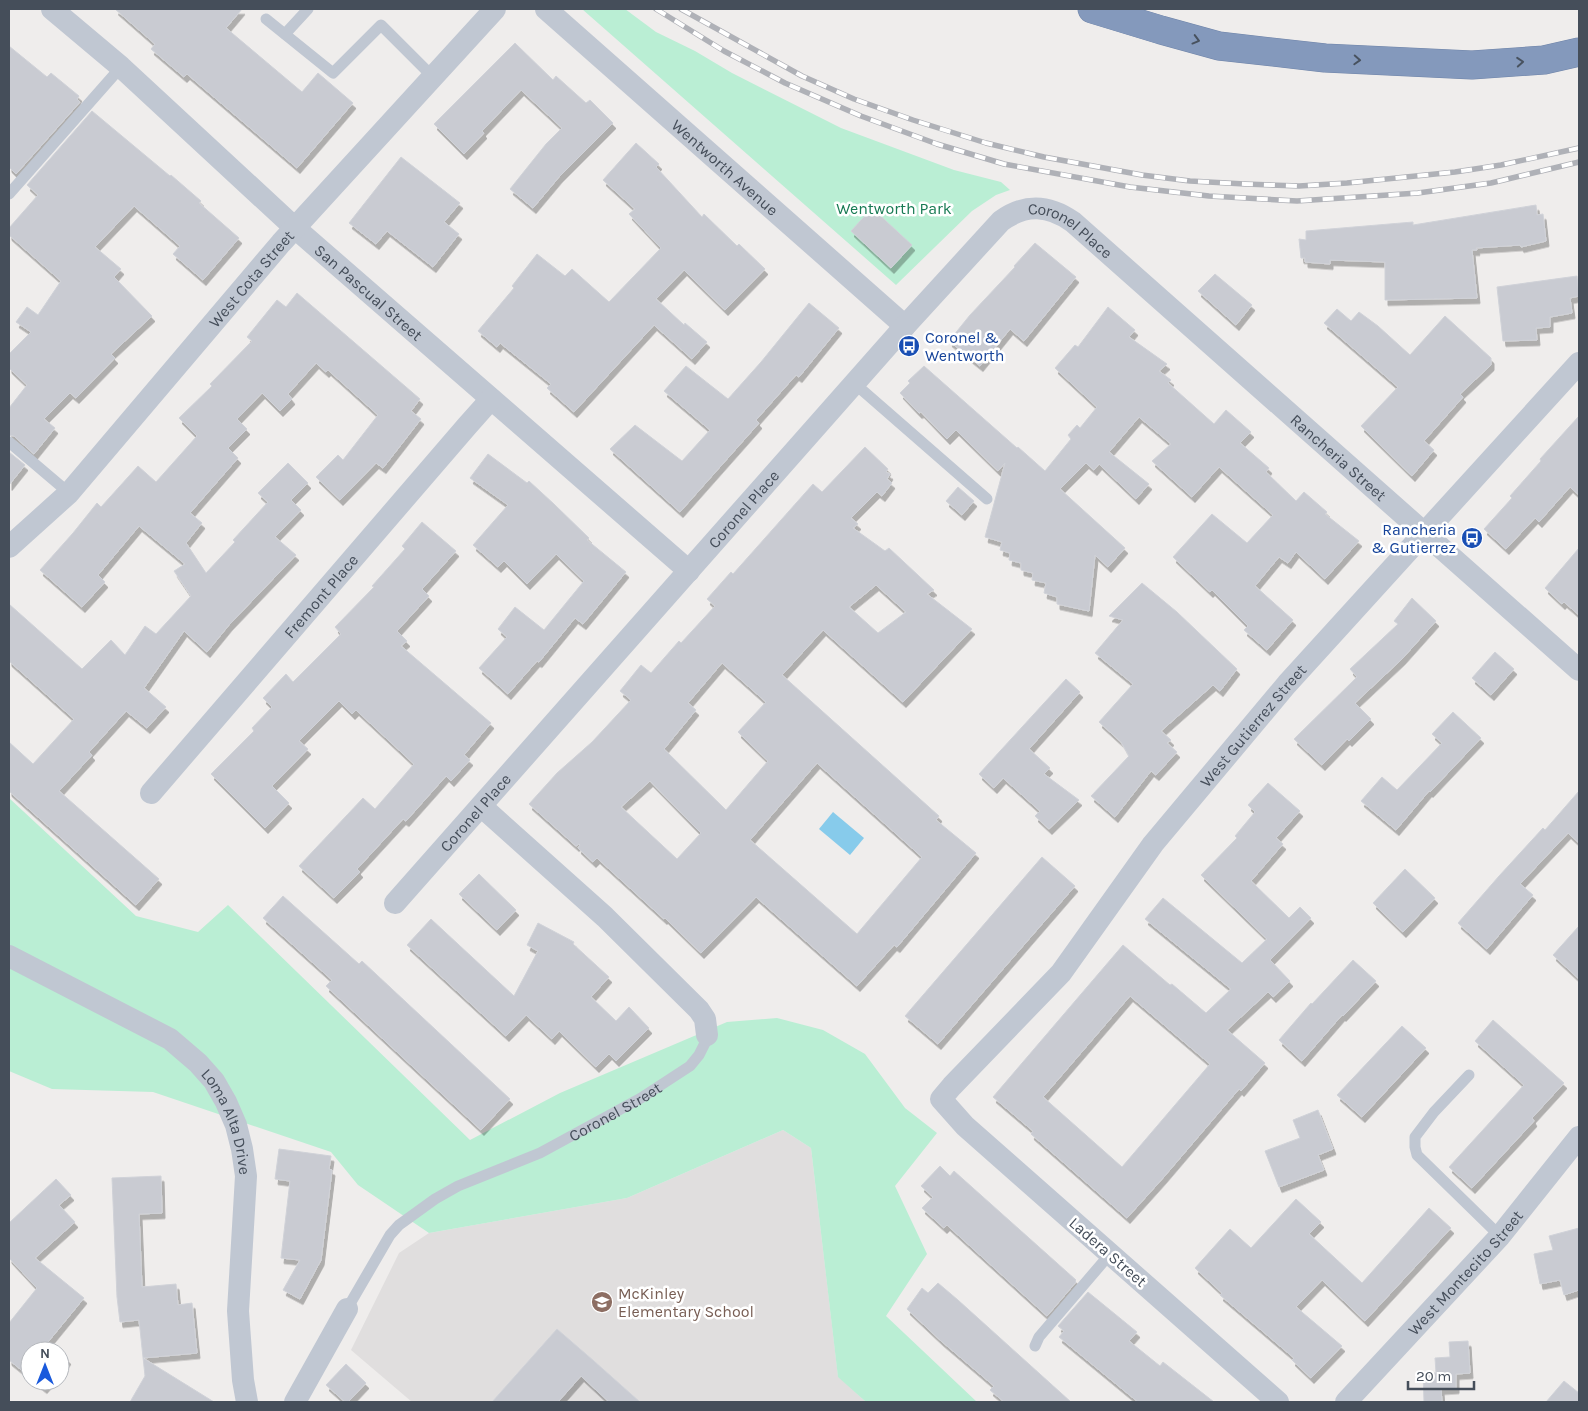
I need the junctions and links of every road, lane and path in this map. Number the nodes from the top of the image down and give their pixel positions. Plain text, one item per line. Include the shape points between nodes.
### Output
1 (52, 9) edge
2 (308, 9) edge
3 (495, 9) edge
4 (546, 9) edge
5 (1092, 9) edge
6 (266, 19) dead end
7 (285, 34) junction
8 (1579, 52) edge
9 (121, 67) junction
10 (433, 77) junction
11 (9, 194) edge
12 (295, 228) junction
13 (1120, 264) joint
14 (905, 326) junction
15 (1579, 363) edge
16 (854, 384) junction
17 (491, 399) junction
18 (9, 442) edge
19 (69, 493) junction
20 (987, 500) dead end
21 (1423, 533) junction
22 (9, 547) edge
23 (689, 571) junction
24 (1579, 670) edge
25 (151, 793) dead end
26 (481, 806) junction
27 (395, 903) dead end
28 (9, 956) edge
29 (707, 1035) joint
30 (1468, 1074) dead end
31 (942, 1100) joint
32 (1579, 1137) edge
33 (1500, 1236) junction
34 (1110, 1254) junction
35 (347, 1309) joint
36 (1034, 1346) dead end
37 (247, 1402) edge
38 (295, 1402) edge
39 (1278, 1402) edge
40 (1346, 1402) edge

1 - 9 street, San Pascual Street
2 - 7 lane
3 - 10 street, West Cota Street
4 - 14 street, Wentworth Avenue
5 -> 8 highway via 1219,46 1325,58 1472,65 1544,60
6 - 7 lane
7 - 10 lane via 333,73 382,25
9 - 11 lane
9 - 12 street, San Pascual Street
10 - 12 street, West Cota Street
12 - 17 street, San Pascual Street
12 - 19 street, West Cota Street
13 - 14 street, Coronel Place via 1063,215 1034,208 1022,210 1001,221
13 - 21 street, Rancheria Street
14 - 16 street, Coronel Place
15 - 21 street, West Gutierrez Street
16 - 20 lane
16 - 23 street, Coronel Place
17 - 23 street, San Pascual Street
17 - 25 street, Fremont Place
18 - 19 lane
19 - 22 street, West Cota Street
21 - 24 street, Rancheria Street
21 - 31 street, West Gutierrez Street via 1287,684 1160,837 1061,973
23 - 26 street, Coronel Place
26 - 27 street, Coronel Place
26 - 29 street, Coronel Street via 605,917 699,1010 705,1020
28 - 37 street, Loma Alta Drive via 170,1038 198,1063 226,1102 236,1125 246,1176 238,1311
29 - 35 lane, Coronel Street via 699,1055 690,1066 641,1098 540,1153 458,1186 399,1225
30 - 33 lane via 1415,1137 1415,1147 1418,1155
31 - 34 street, Ladera Street via 964,1126
32 - 33 street, West Montecito Street
33 - 40 street, West Montecito Street
34 - 36 lane
34 - 39 street, Ladera Street
35 - 38 street, Coronel Street

